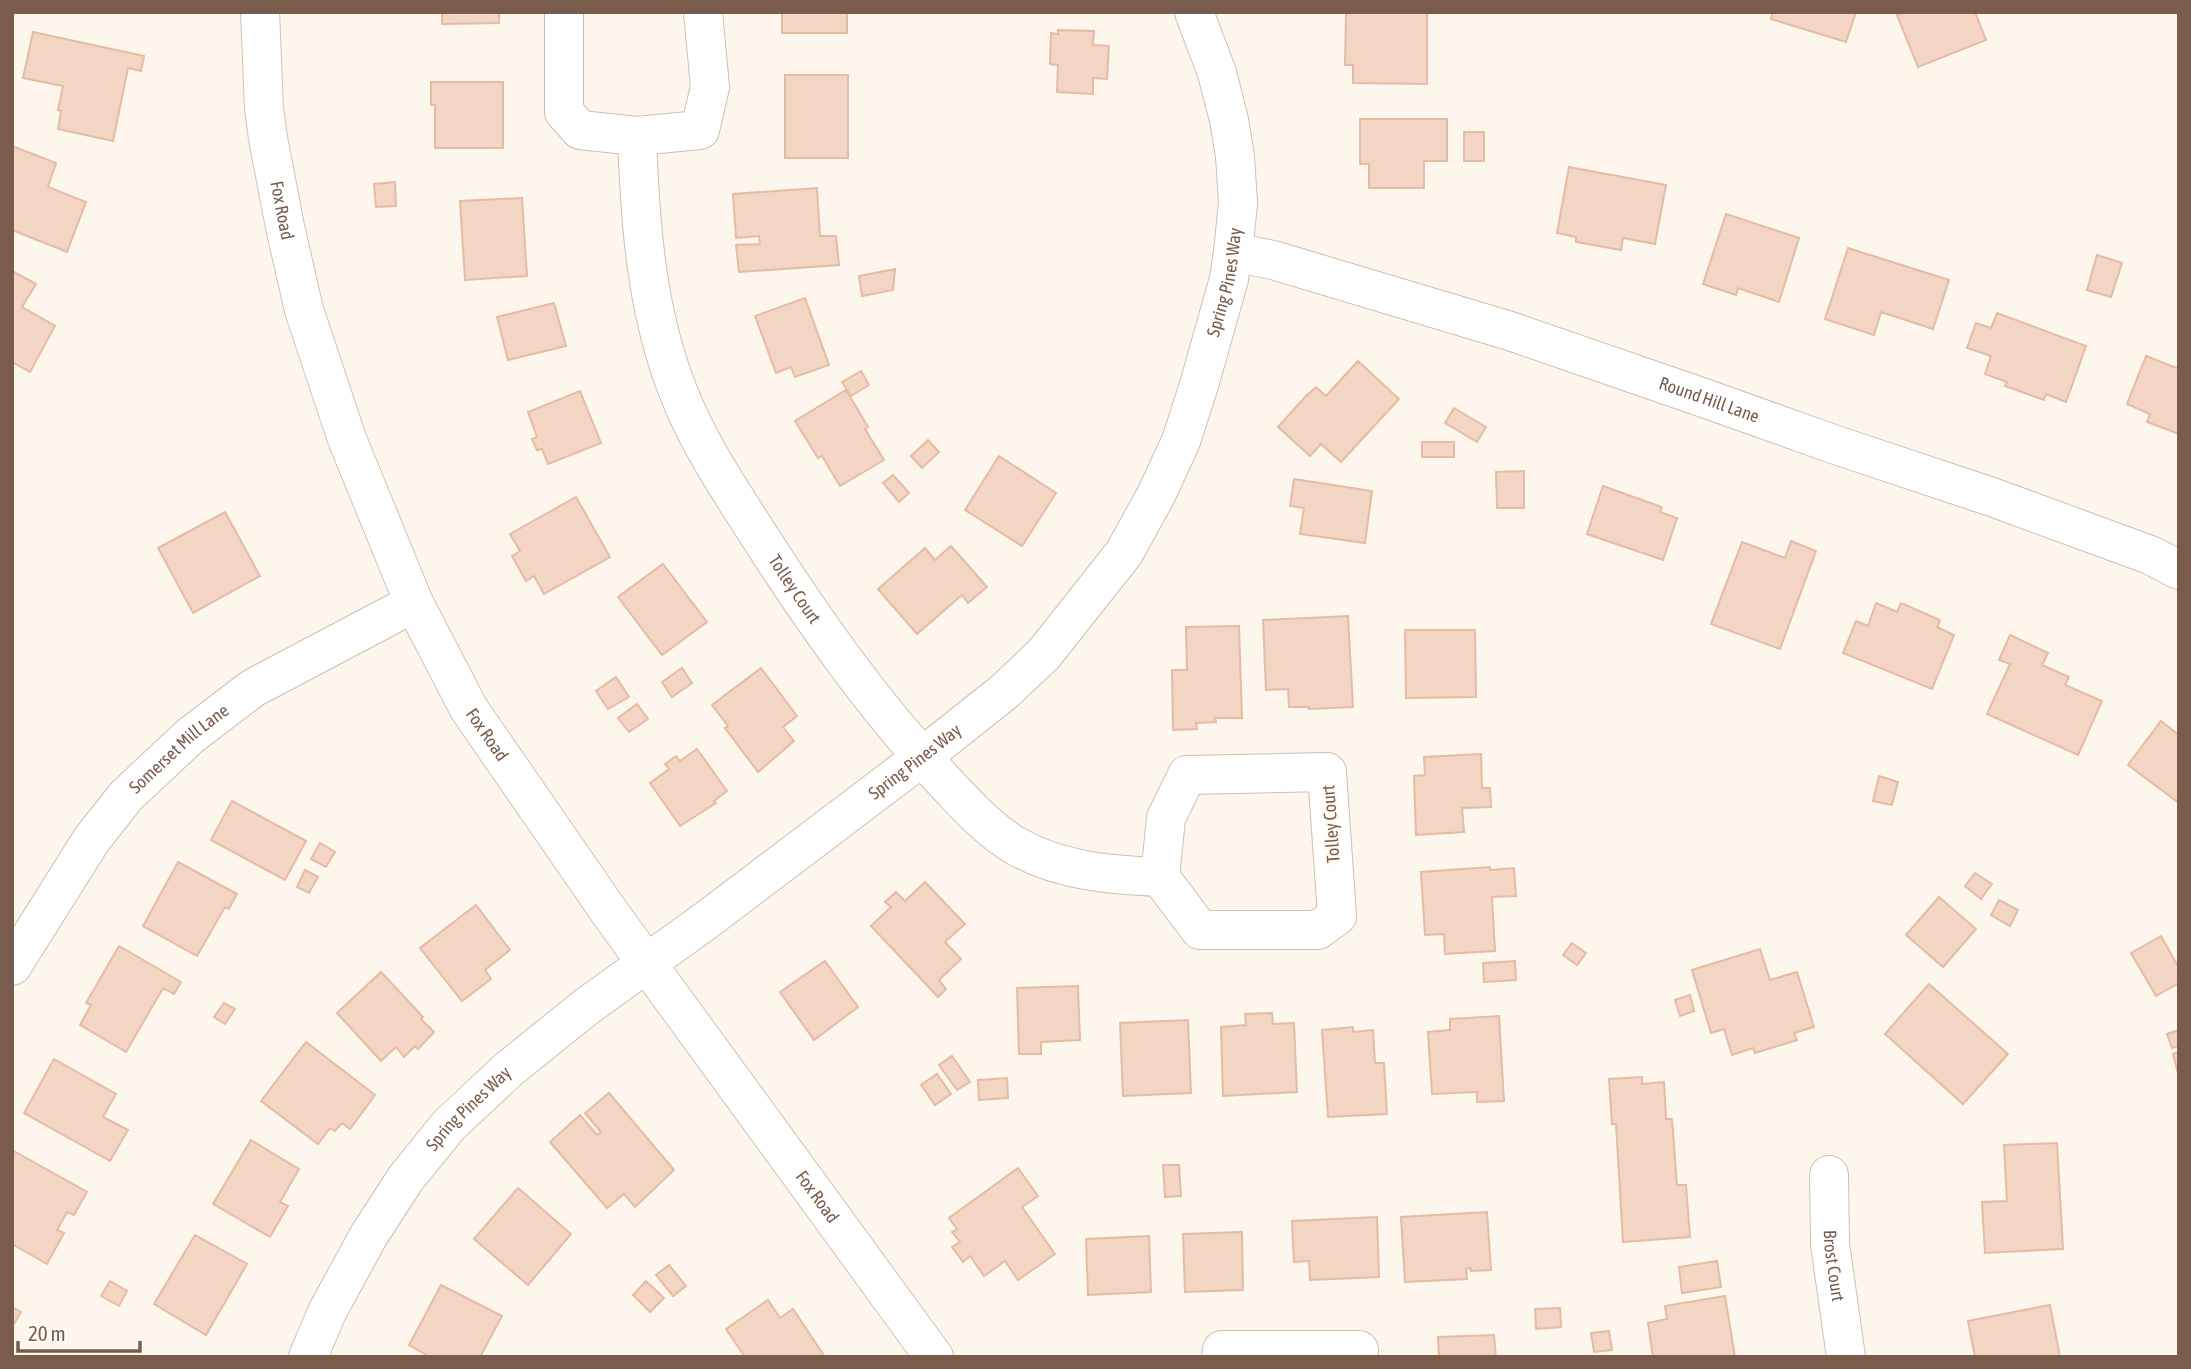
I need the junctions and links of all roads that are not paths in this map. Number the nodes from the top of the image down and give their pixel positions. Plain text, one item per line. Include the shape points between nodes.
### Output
1 (260, 12) edge
2 (564, 12) edge
3 (703, 12) edge
4 (1194, 12) edge
5 (638, 136) junction
6 (1233, 252) junction
7 (2179, 570) edge
8 (414, 603) junction
9 (922, 757) junction
10 (1160, 877) junction
11 (647, 963) junction
12 (12, 966) edge
13 (1829, 1175) dead end
14 (308, 1357) edge
15 (934, 1357) edge
16 (1221, 1357) edge
17 (1359, 1357) edge
18 (1846, 1357) edge

1 - 8 street, Fox Road via 268,138 304,310 347,439
2 - 5 street via 564,112 580,130
3 - 5 street via 710,87 700,130
4 - 6 street, Spring Pines Way via 1217,74 1235,156 1238,203
5 - 9 street, Tolley Court via 648,277 677,389 702,447 854,675
6 - 7 street, Round Hill Lane via 1510,331 1992,497
6 - 9 street, Spring Pines Way via 1181,441 1124,553 1044,654
8 - 11 street, Fox Road via 469,709
8 - 12 street, Somerset Mill Lane via 253,688 190,737 126,796 100,828
9 - 10 street, Tolley Court via 986,826 1017,846 1089,871
9 - 11 street, Spring Pines Way
10 - 10 street, Tolley Court via 1166,818 1186,775 1327,772 1337,916 1318,930 1200,930
11 - 14 street, Spring Pines Way via 509,1069 449,1125 405,1178 369,1235
11 - 15 street, Fox Road
13 - 18 street, Brost Court via 1830,1244
16 - 17 street via 1222,1350 1359,1350

